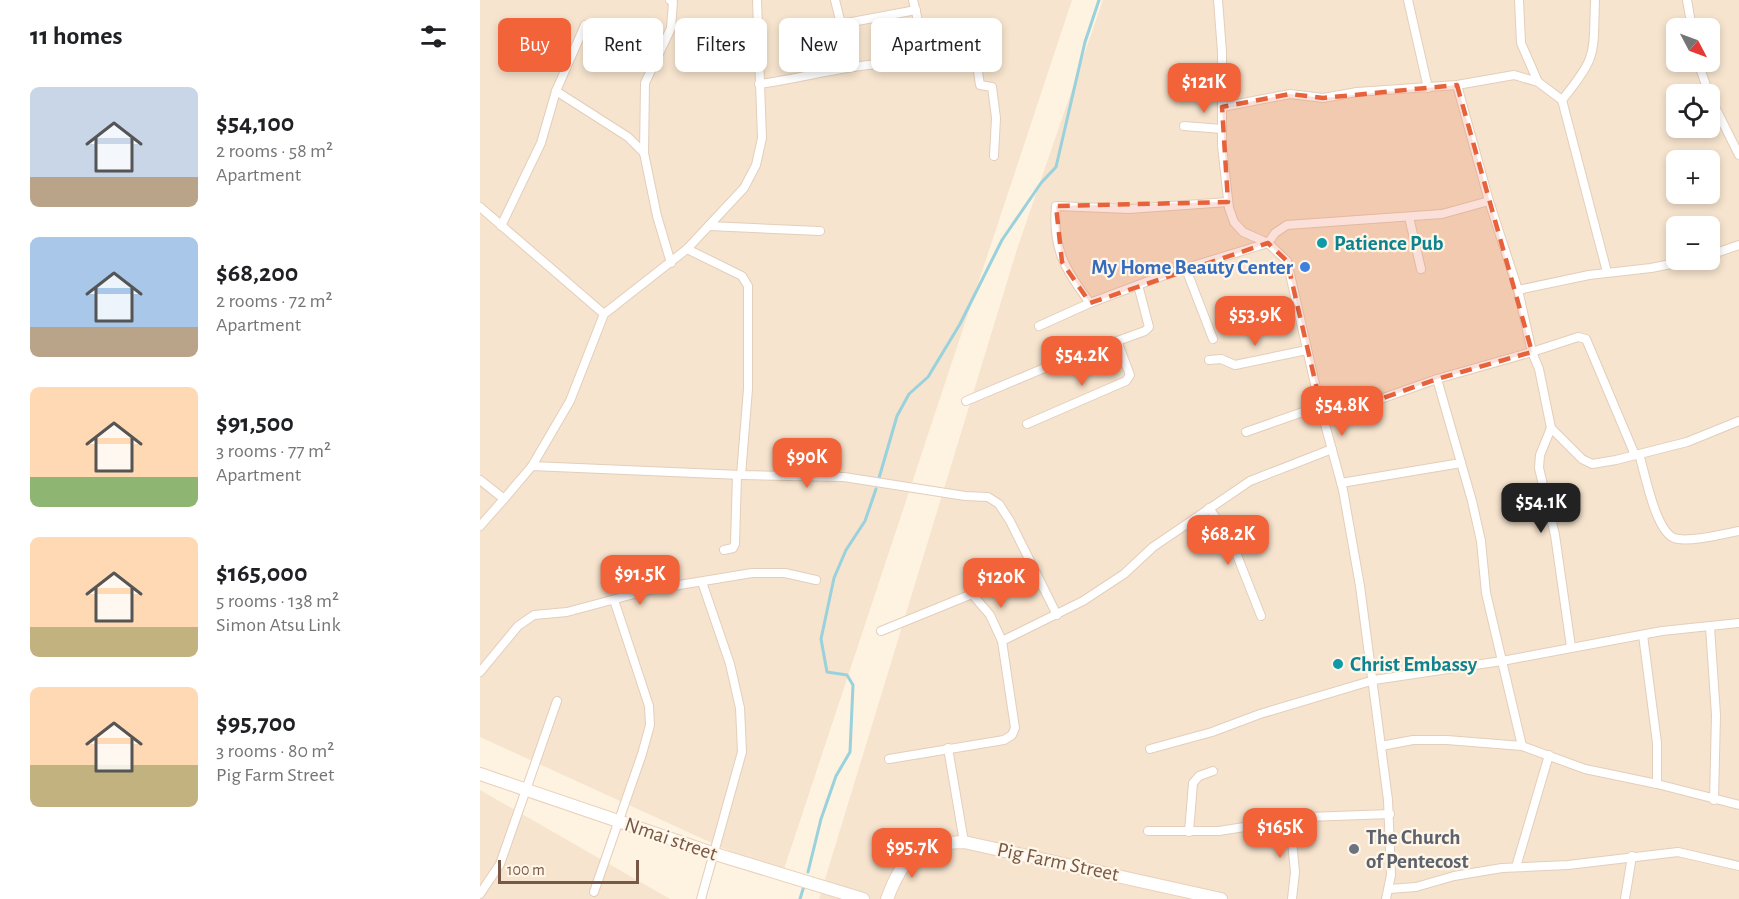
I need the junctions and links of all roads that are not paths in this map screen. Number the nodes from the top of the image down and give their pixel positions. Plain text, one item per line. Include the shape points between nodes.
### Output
1 (670, 0) edge
2 (757, 0) edge
3 (835, 0) edge
4 (912, 0) edge
5 (1218, 0) edge
6 (1408, 0) edge
7 (1519, 0) edge
8 (1595, 0) edge
9 (1687, 0) edge
10 (916, 10) junction
11 (1690, 18) edge
12 (583, 30) edge
13 (871, 65) edge
14 (1538, 82) junction
15 (759, 84) junction
16 (1457, 85) junction
17 (1428, 88) junction
18 (556, 91) junction
19 (1562, 100) junction
20 (1222, 107) junction
21 (1720, 116) edge
22 (1184, 126) dead end
23 (1222, 129) junction
24 (644, 153) junction
25 (1739, 155) edge
26 (994, 156) dead end
27 (1489, 201) junction
28 (1228, 202) junction
29 (480, 207) edge
30 (1409, 217) junction
31 (501, 226) junction
32 (709, 226) junction
33 (820, 231) dead end
34 (1269, 243) junction
35 (1739, 246) edge
36 (687, 249) junction
37 (1720, 252) edge
38 (671, 263) junction
39 (1666, 265) edge
40 (1420, 268) dead end
41 (1186, 269) junction
42 (1606, 272) junction
43 (1138, 285) junction
44 (1518, 290) junction
45 (1090, 303) junction
46 (604, 314) junction
47 (1039, 326) dead end
48 (1213, 339) dead end
49 (1117, 341) junction
50 (1307, 350) junction
51 (1532, 352) junction
52 (1209, 360) dead end
53 (1437, 378) junction
54 (966, 401) dead end
55 (1320, 406) junction
56 (1324, 419) junction
57 (1739, 421) edge
58 (1027, 424) dead end
59 (1551, 428) junction
60 (1246, 432) dead end
61 (1332, 449) junction
62 (1637, 454) junction
63 (1461, 463) junction
64 (532, 466) junction
65 (739, 475) junction
66 (480, 480) edge
67 (1341, 483) junction
68 (504, 499) junction
69 (1209, 508) junction
70 (480, 526) edge
71 (1739, 531) edge
72 (724, 550) dead end
73 (1031, 565) junction
74 (816, 580) dead end
75 (702, 582) junction
76 (972, 594) junction
77 (614, 600) junction
78 (1057, 615) junction
79 (1261, 616) dead end
80 (1739, 622) edge
81 (1710, 627) junction
82 (881, 631) dead end
83 (1643, 635) junction
84 (1002, 641) junction
85 (1571, 646) junction
86 (1502, 661) junction
87 (480, 672) edge
88 (1374, 680) junction
89 (557, 701) dead end
90 (1381, 746) junction
91 (1522, 746) junction
92 (948, 748) junction
93 (1150, 749) dead end
94 (1549, 755) junction
95 (889, 759) dead end
96 (1213, 771) dead end
97 (480, 774) edge
98 (1657, 784) junction
99 (526, 790) junction
100 (1714, 800) junction
101 (1739, 805) edge
102 (1390, 814) junction
103 (1290, 820) junction
104 (618, 821) junction
105 (1148, 831) dead end
106 (1190, 832) junction
107 (964, 842) junction
108 (712, 853) junction
109 (1632, 856) junction
110 (1739, 866) edge
111 (1516, 867) junction
112 (1389, 889) junction
113 (594, 892) dead end
114 (480, 894) edge
115 (701, 899) edge
116 (863, 899) edge
117 (887, 899) edge
118 (1221, 899) edge
119 (1293, 899) edge
120 (1386, 899) edge
121 (1625, 899) edge

1 - 24 street via 671,28 645,82
2 - 15 street
3 - 10 street via 841,24
4 - 10 street
5 - 20 street
6 - 17 street
7 - 14 street via 1521,43
8 - 19 street via 1592,58
9 - 11 street
10 - 26 street via 923,41 972,31 980,85 992,87 996,118
12 - 18 street
13 - 15 street
14 - 16 street via 1514,75
14 - 19 street
15 - 32 street via 762,138 756,165 744,188
16 - 17 street
16 - 27 street
17 - 20 street via 1323,98 1290,94
18 - 24 street via 628,137
18 - 31 street via 541,142
19 - 42 street
20 - 23 street
21 - 25 street
22 - 23 street
23 - 28 street
24 - 38 street
27 - 30 street via 1442,214
27 - 44 street
28 - 34 street via 1234,222 1243,231
28 - 45 street via 1129,209 1056,206 1062,262
29 - 31 street
30 - 34 street via 1287,225
30 - 40 street
31 - 46 street
32 - 33 street
32 - 36 street
34 - 41 street
34 - 50 street via 1287,261
35 - 37 street
36 - 38 street
36 - 65 street via 742,276 748,286 748,389
38 - 46 street
39 - 42 street
41 - 43 street
41 - 48 street
42 - 44 street
43 - 45 street
43 - 49 street via 1149,327
44 - 51 street
45 - 47 street
46 - 64 street via 570,401
49 - 54 street
49 - 58 street via 1130,375 1126,381
50 - 52 street via 1235,365 1221,359
50 - 55 street
51 - 53 street
51 - 59 street
51 - 62 street via 1578,336 1586,339
53 - 56 street
53 - 63 street
55 - 56 street
55 - 60 street
56 - 61 street
57 - 62 street via 1687,442
59 - 62 street via 1592,464
59 - 85 street via 1539,468 1555,535
61 - 67 street
61 - 69 street via 1250,481
62 - 71 street via 1657,514 1668,533 1676,539 1689,539
63 - 67 street
63 - 86 street
64 - 65 street
64 - 68 street
65 - 72 street via 735,544
65 - 73 street via 844,477 988,497 999,504 1011,521
66 - 68 street
67 - 88 street
68 - 70 street
69 - 78 street via 1153,547 1124,574
69 - 79 street via 1235,550
73 - 76 street
73 - 78 street
74 - 75 street via 785,573 752,573
75 - 77 street
75 - 108 street via 730,664 740,708 742,752
76 - 82 street
76 - 84 street via 990,615
77 - 87 street via 567,612 534,615 518,626
77 - 104 street via 649,706 642,754
78 - 84 street
80 - 81 street
81 - 83 street
81 - 100 street via 1716,715
83 - 85 street
83 - 98 street via 1657,743
84 - 92 street via 1015,728 1012,735 994,742
85 - 86 street
86 - 88 street
86 - 91 street
88 - 90 street
88 - 93 street
89 - 99 street
90 - 91 street via 1424,740
90 - 102 street
91 - 94 street
92 - 95 street
92 - 107 street
94 - 98 street via 1585,769
94 - 111 street
96 - 106 street via 1192,783
97 - 99 street, Nmai street
98 - 100 street
99 - 104 street, Nmai street
99 - 114 street via 500,864
100 - 101 street
102 - 103 street
102 - 112 street
103 - 106 street
103 - 119 street via 1295,872
104 - 108 street, Nmai street
104 - 113 street
105 - 106 street
107 - 117 street, Pig Farm Street via 922,848 895,877
107 - 118 street, Pig Farm Street
108 - 115 street
108 - 116 street, Nmai street
109 - 110 street via 1678,852
109 - 111 street
109 - 121 street
111 - 112 street
112 - 120 street

